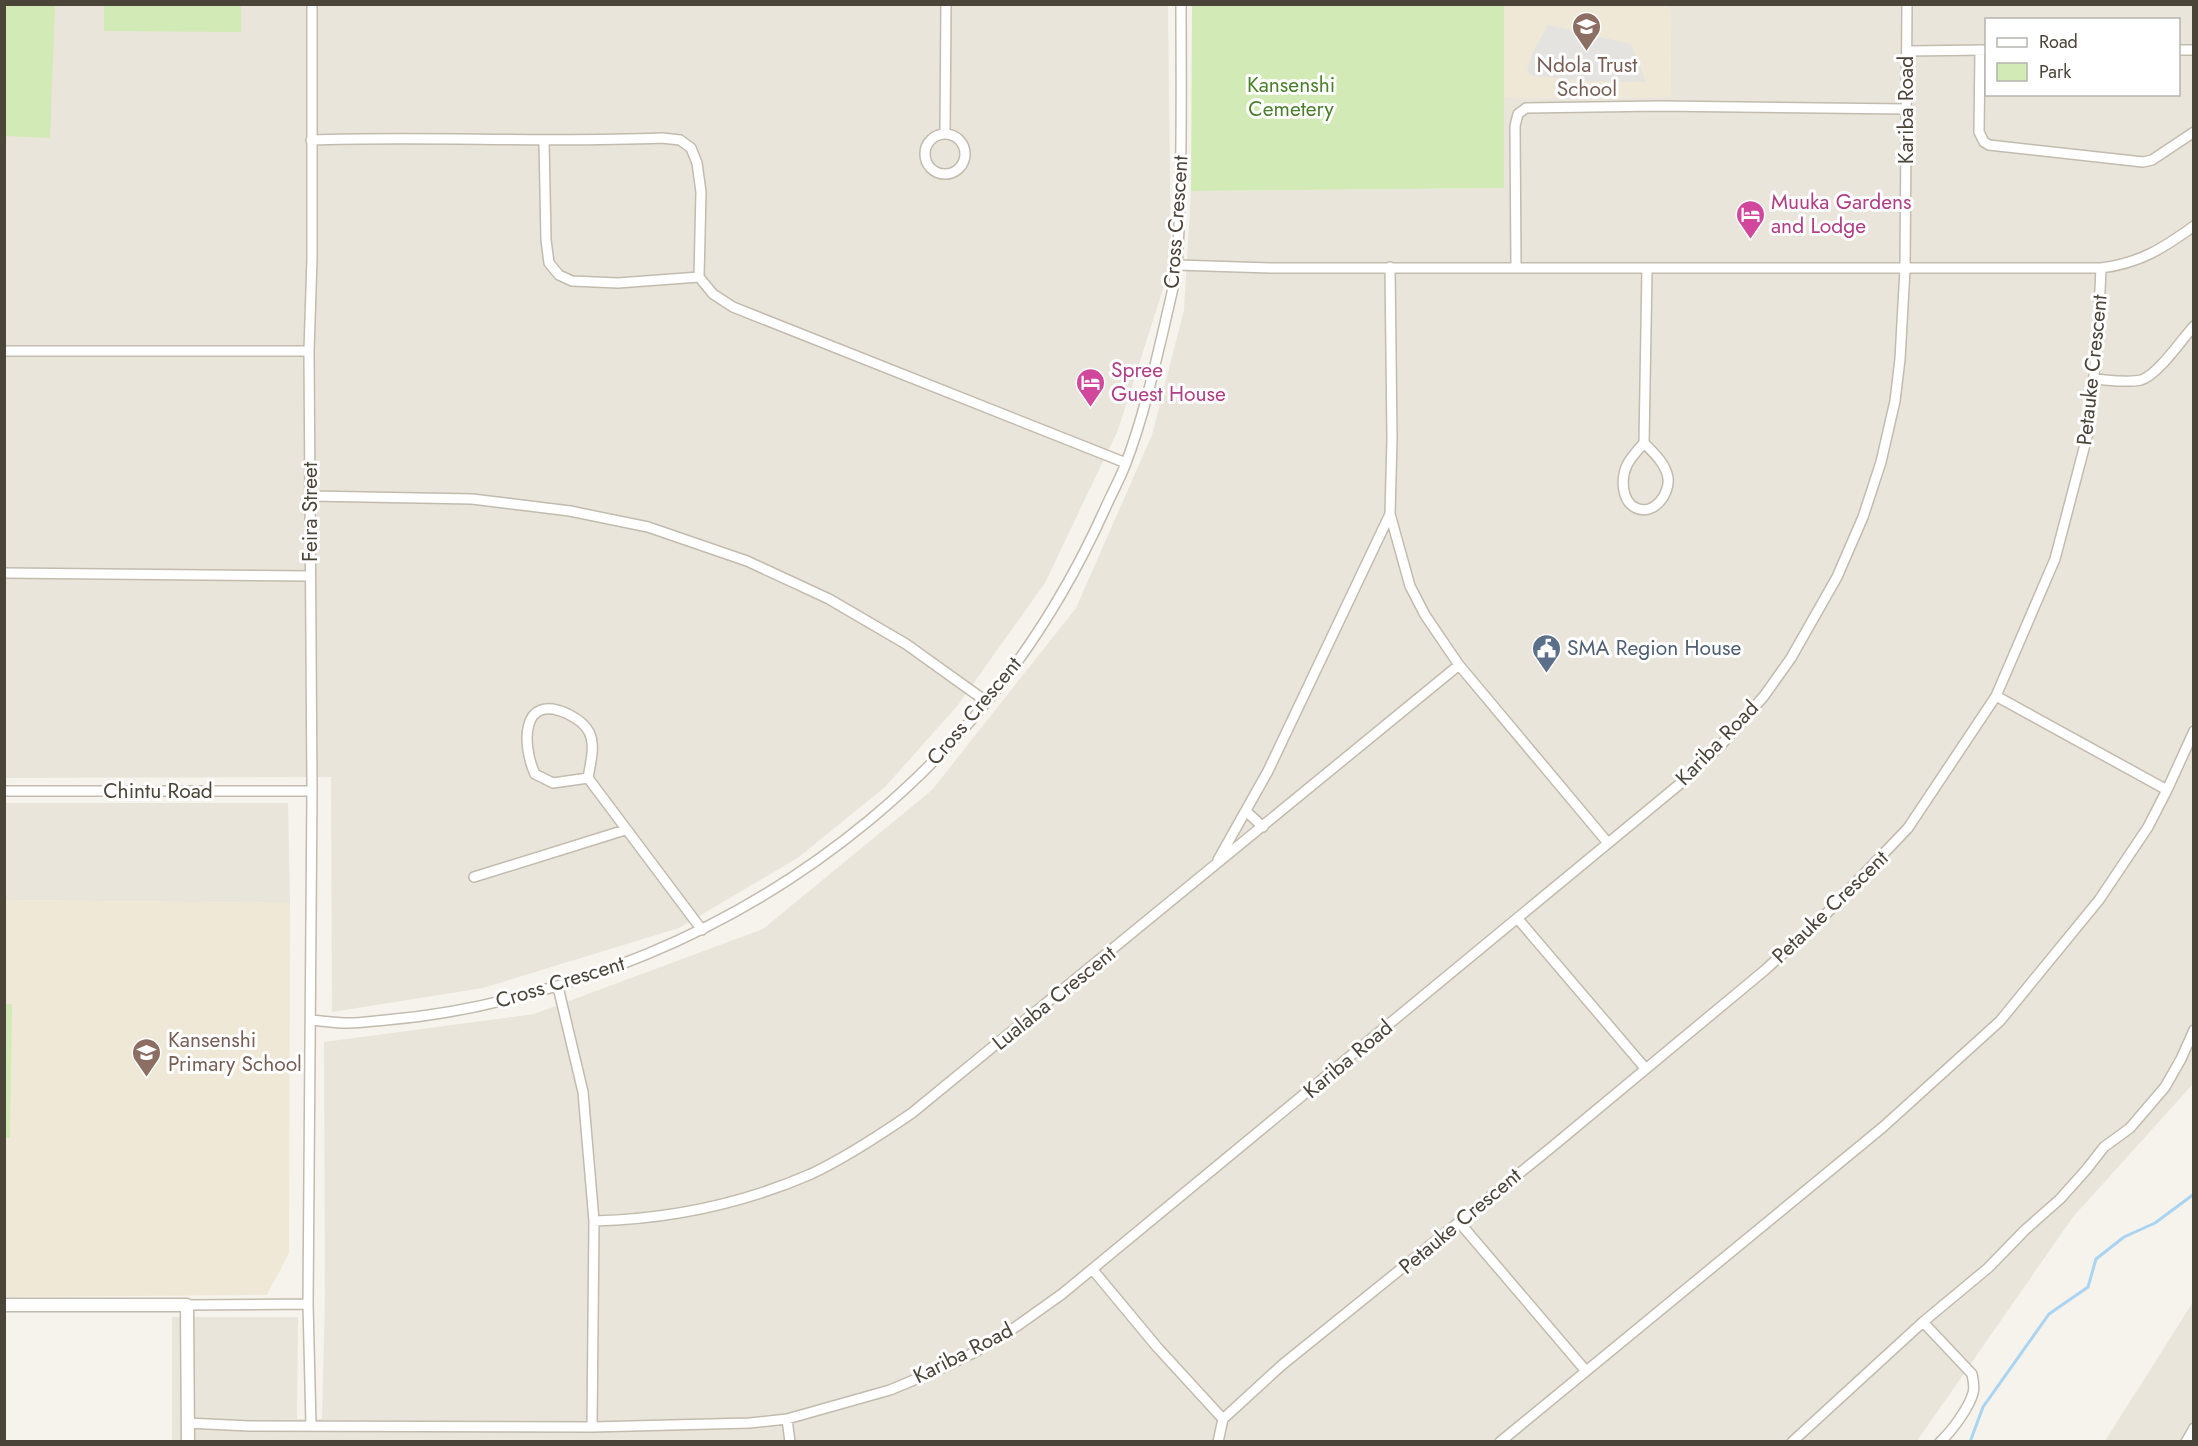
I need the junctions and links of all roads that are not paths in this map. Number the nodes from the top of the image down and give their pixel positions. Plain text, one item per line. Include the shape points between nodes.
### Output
1 (312, 4) edge
2 (946, 4) edge
3 (1181, 4) edge
4 (1907, 4) edge
5 (1983, 50) edge
6 (1907, 51) junction
7 (1906, 109) junction
8 (2193, 132) edge
9 (945, 133) junction
10 (311, 140) junction
11 (544, 141) junction
12 (2193, 226) edge
13 (1177, 265) junction
14 (1390, 267) junction
15 (1516, 267) junction
16 (1647, 268) junction
17 (2101, 268) junction
18 (1905, 269) junction
19 (699, 277) junction
20 (2193, 326) edge
21 (4, 351) edge
22 (309, 351) junction
23 (2094, 379) junction
24 (1644, 443) junction
25 (1126, 463) junction
26 (311, 496) junction
27 (1390, 514) junction
28 (4, 573) edge
29 (310, 576) junction
30 (1459, 665) junction
31 (1996, 696) junction
32 (987, 702) junction
33 (2193, 731) edge
34 (588, 778) junction
35 (2167, 790) junction
36 (4, 791) edge
37 (312, 791) junction
38 (1247, 812) junction
39 (1263, 827) junction
40 (625, 830) junction
41 (1608, 843) junction
42 (1213, 867) junction
43 (474, 877) dead end
44 (1518, 919) junction
45 (702, 930) junction
46 (558, 987) junction
47 (310, 1020) junction
48 (2193, 1030) edge
49 (1644, 1068) junction
50 (594, 1221) junction
51 (1459, 1222) junction
52 (1093, 1270) junction
53 (308, 1304) junction
54 (4, 1305) edge
55 (187, 1305) junction
56 (1923, 1322) junction
57 (1586, 1371) junction
58 (787, 1419) junction
59 (1223, 1419) junction
60 (188, 1423) junction
61 (311, 1425) junction
62 (592, 1427) junction
63 (2193, 1428) edge
64 (188, 1442) edge
65 (790, 1442) edge
66 (1218, 1442) edge
67 (1500, 1442) edge
68 (1792, 1442) edge
69 (1940, 1442) edge
70 (2186, 1442) edge

1 - 10 street, Feira Street
2 - 9 street
3 - 13 street, Cross Crescent
4 - 6 street, Kariba Road
5 - 6 street
5 - 8 street via 1979,132 1989,145 2148,161
6 - 7 street, Kariba Road
7 - 15 street via 1526,108 1518,114 1515,126
7 - 18 street, Kariba Road
9 - 9 street via 960,140 966,155 958,170 950,174 934,171 925,156 930,140
10 - 11 street via 393,137
10 - 22 street, Feira Street
11 - 19 street via 546,240 549,262 559,275 572,281 618,283
11 - 19 street via 662,138 680,140 691,148 701,192
12 - 17 street, Petauke Crescent via 2152,255
13 - 14 street
13 - 25 street, Cross Crescent via 1156,362
14 - 15 street
14 - 27 street
15 - 16 street
16 - 18 street
16 - 24 street
17 - 18 street
17 - 23 street, Petauke Crescent
18 - 41 street, Kariba Road via 1900,359 1891,418 1869,500 1837,577 1791,658 1721,746
19 - 25 street via 712,294 733,307
20 - 23 street via 2145,378
21 - 22 street
22 - 26 street, Feira Street
23 - 31 street, Petauke Crescent via 2088,433 2061,541
24 - 24 street via 1668,477 1663,499 1646,510 1627,500 1624,489 1627,464
25 - 32 street, Cross Crescent via 1057,604
26 - 29 street, Feira Street
26 - 32 street via 472,499 570,511 648,527 747,561 829,599 906,644
27 - 30 street via 1417,601
27 - 38 street
28 - 29 street
29 - 37 street, Feira Street
30 - 39 street, Lualaba Crescent
30 - 41 street
31 - 35 street
31 - 49 street, Petauke Crescent via 1917,816 1884,855 1797,942
32 - 45 street, Cross Crescent via 938,756 848,838 785,882
33 - 35 street
34 - 34 street via 592,745 588,731 577,719 562,712 537,712 526,731 529,762 535,774 553,783
34 - 40 street
35 - 57 street via 2091,912 1992,1028 1883,1127
36 - 37 street, Chintu Road
37 - 47 street, Feira Street
38 - 39 street
38 - 42 street
39 - 42 street, Lualaba Crescent
40 - 43 street
40 - 45 street
41 - 44 street, Kariba Road
42 - 50 street, Lualaba Crescent via 912,1113 843,1157 764,1193 720,1205 634,1220
44 - 49 street
44 - 52 street, Kariba Road
45 - 46 street, Cross Crescent
46 - 47 street, Cross Crescent via 419,1017 348,1023
46 - 50 street via 583,1092
47 - 53 street, Feira Street
48 - 56 street via 2165,1087 2130,1128 2104,1147 2060,1199 1988,1268
49 - 51 street, Petauke Crescent
50 - 62 street
51 - 57 street
51 - 59 street, Petauke Crescent via 1282,1365
52 - 58 street, Kariba Road via 1017,1326 938,1370 890,1390
52 - 59 street
53 - 55 street
53 - 61 street, Feira Street
54 - 55 street
55 - 60 street
56 - 68 street
56 - 69 street via 1972,1374 1974,1383 1960,1418
57 - 67 street
58 - 62 street, Kariba Road
58 - 65 street
59 - 66 street
60 - 61 street, Kariba Road
60 - 64 street
61 - 62 street, Kariba Road
63 - 70 street

